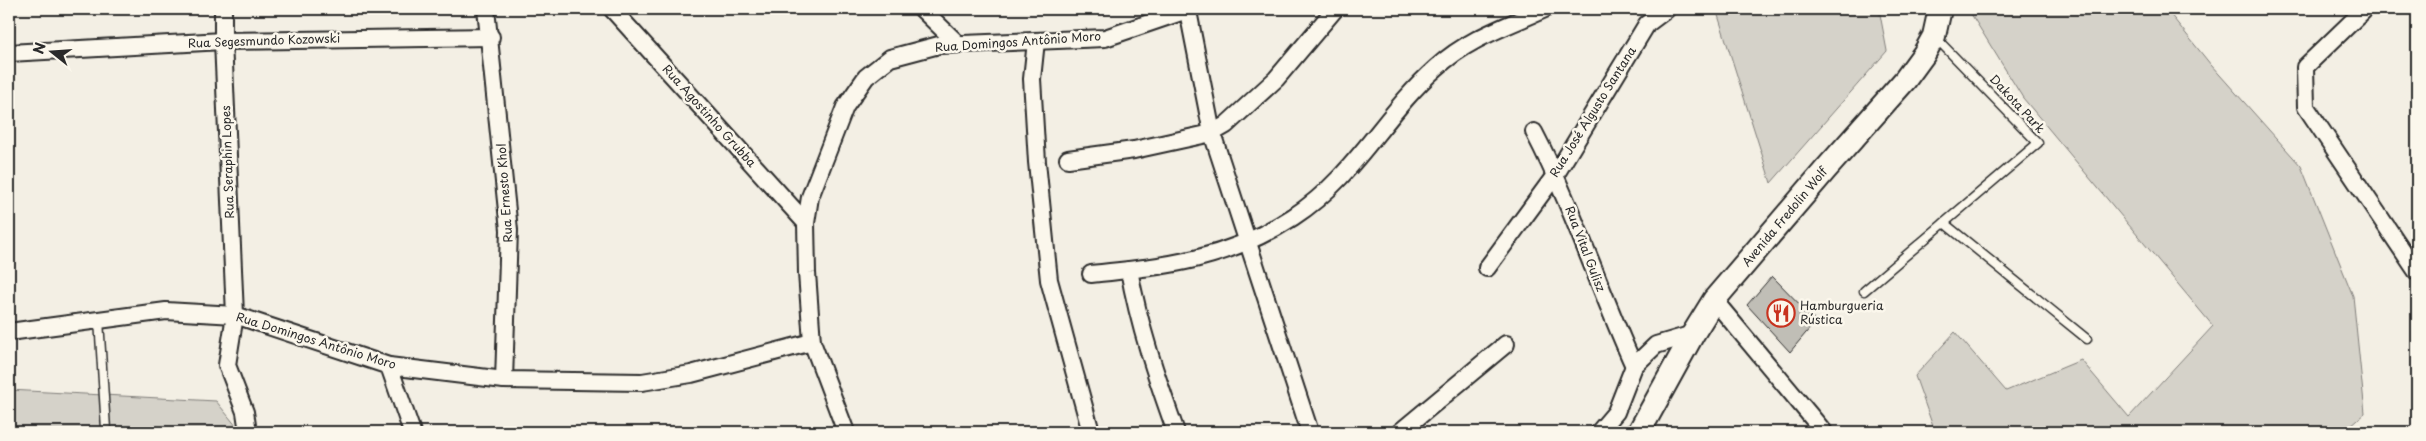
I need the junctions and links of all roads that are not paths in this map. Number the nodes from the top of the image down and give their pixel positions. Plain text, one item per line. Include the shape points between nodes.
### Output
1 (224, 9) edge
2 (486, 9) edge
3 (612, 9) edge
4 (922, 9) edge
5 (1335, 9) edge
6 (1545, 9) edge
7 (1667, 9) edge
8 (1940, 9) edge
9 (2365, 9) edge
10 (1189, 10) edge
11 (1527, 12) edge
12 (1934, 36) junction
13 (491, 37) junction
14 (223, 41) junction
15 (1036, 41) junction
16 (958, 44) junction
17 (9, 53) edge
18 (1534, 132) dead end
19 (1212, 133) junction
20 (1068, 160) dead end
21 (1556, 174) junction
22 (806, 223) junction
23 (1944, 223) junction
24 (1248, 242) junction
25 (1487, 268) dead end
26 (1129, 270) junction
27 (2417, 272) edge
28 (1091, 274) dead end
29 (1864, 291) dead end
30 (1714, 300) junction
31 (235, 315) junction
32 (99, 320) junction
33 (9, 332) edge
34 (1693, 334) junction
35 (2087, 339) dead end
36 (812, 342) junction
37 (1506, 344) dead end
38 (389, 366) junction
39 (1634, 366) junction
40 (504, 380) junction
41 (106, 429) dead end
42 (248, 432) edge
43 (412, 432) edge
44 (846, 432) edge
45 (1091, 432) edge
46 (1176, 432) edge
47 (1310, 432) edge
48 (1400, 432) edge
49 (1599, 432) edge
50 (1638, 432) edge
51 (1824, 432) edge

1 - 14 street, Rua Seraphin Lopes
2 - 13 street
3 - 22 street, Rua Agostinho Grubba
4 - 16 street
5 - 19 street via 1276,79
6 - 11 street
7 - 21 street, Rua José Algusto Santana via 1647,24
8 - 12 main road, Avenida Fredolin Wolf
9 - 27 street via 2305,67 2306,107
10 - 15 street, Rua Domingos Antônio Moro via 1105,38
10 - 19 street
11 - 24 street via 1436,67 1334,185 1293,217
12 - 23 lane, Dakota Park via 2038,143
12 - 30 main road, Avenida Fredolin Wolf via 1905,80
13 - 14 street, Rua Segesmundo Kozowski
13 - 40 street, Rua Ernesto Khol via 510,230
14 - 17 street, Rua Segesmundo Kozowski
14 - 31 street, Rua Seraphin Lopes
15 - 16 street, Rua Domingos Antônio Moro
15 - 45 street via 1032,79 1036,162 1048,280
16 - 22 street, Rua Domingos Antônio Moro via 939,45 890,58 866,76 845,107 810,197
18 - 21 street, Rua Vital Gulisz
19 - 20 street
19 - 24 street
21 - 25 street, Rua José Algusto Santana
21 - 39 street, Rua Vital Gulisz
22 - 36 street, Rua Domingos Antônio Moro via 806,273
23 - 29 lane, Dakota Park
23 - 35 lane
24 - 26 street via 1190,261
24 - 47 street
26 - 28 street
26 - 46 street via 1135,306
30 - 34 main road, Avenida Fredolin Wolf
30 - 51 street
31 - 32 street, Rua Domingos Antônio Moro via 166,312
31 - 38 street, Rua Domingos Antônio Moro
31 - 42 street, Rua Seraphin Lopes via 226,365 246,412
32 - 33 street, Rua Domingos Antônio Moro
32 - 41 lane
34 - 39 street via 1656,345
34 - 50 main road, Avenida Fredolin Wolf
36 - 40 street, Rua Domingos Antônio Moro via 691,374 642,382
36 - 44 street
37 - 48 street
38 - 40 street, Rua Domingos Antônio Moro
38 - 43 street
39 - 49 street via 1616,412

